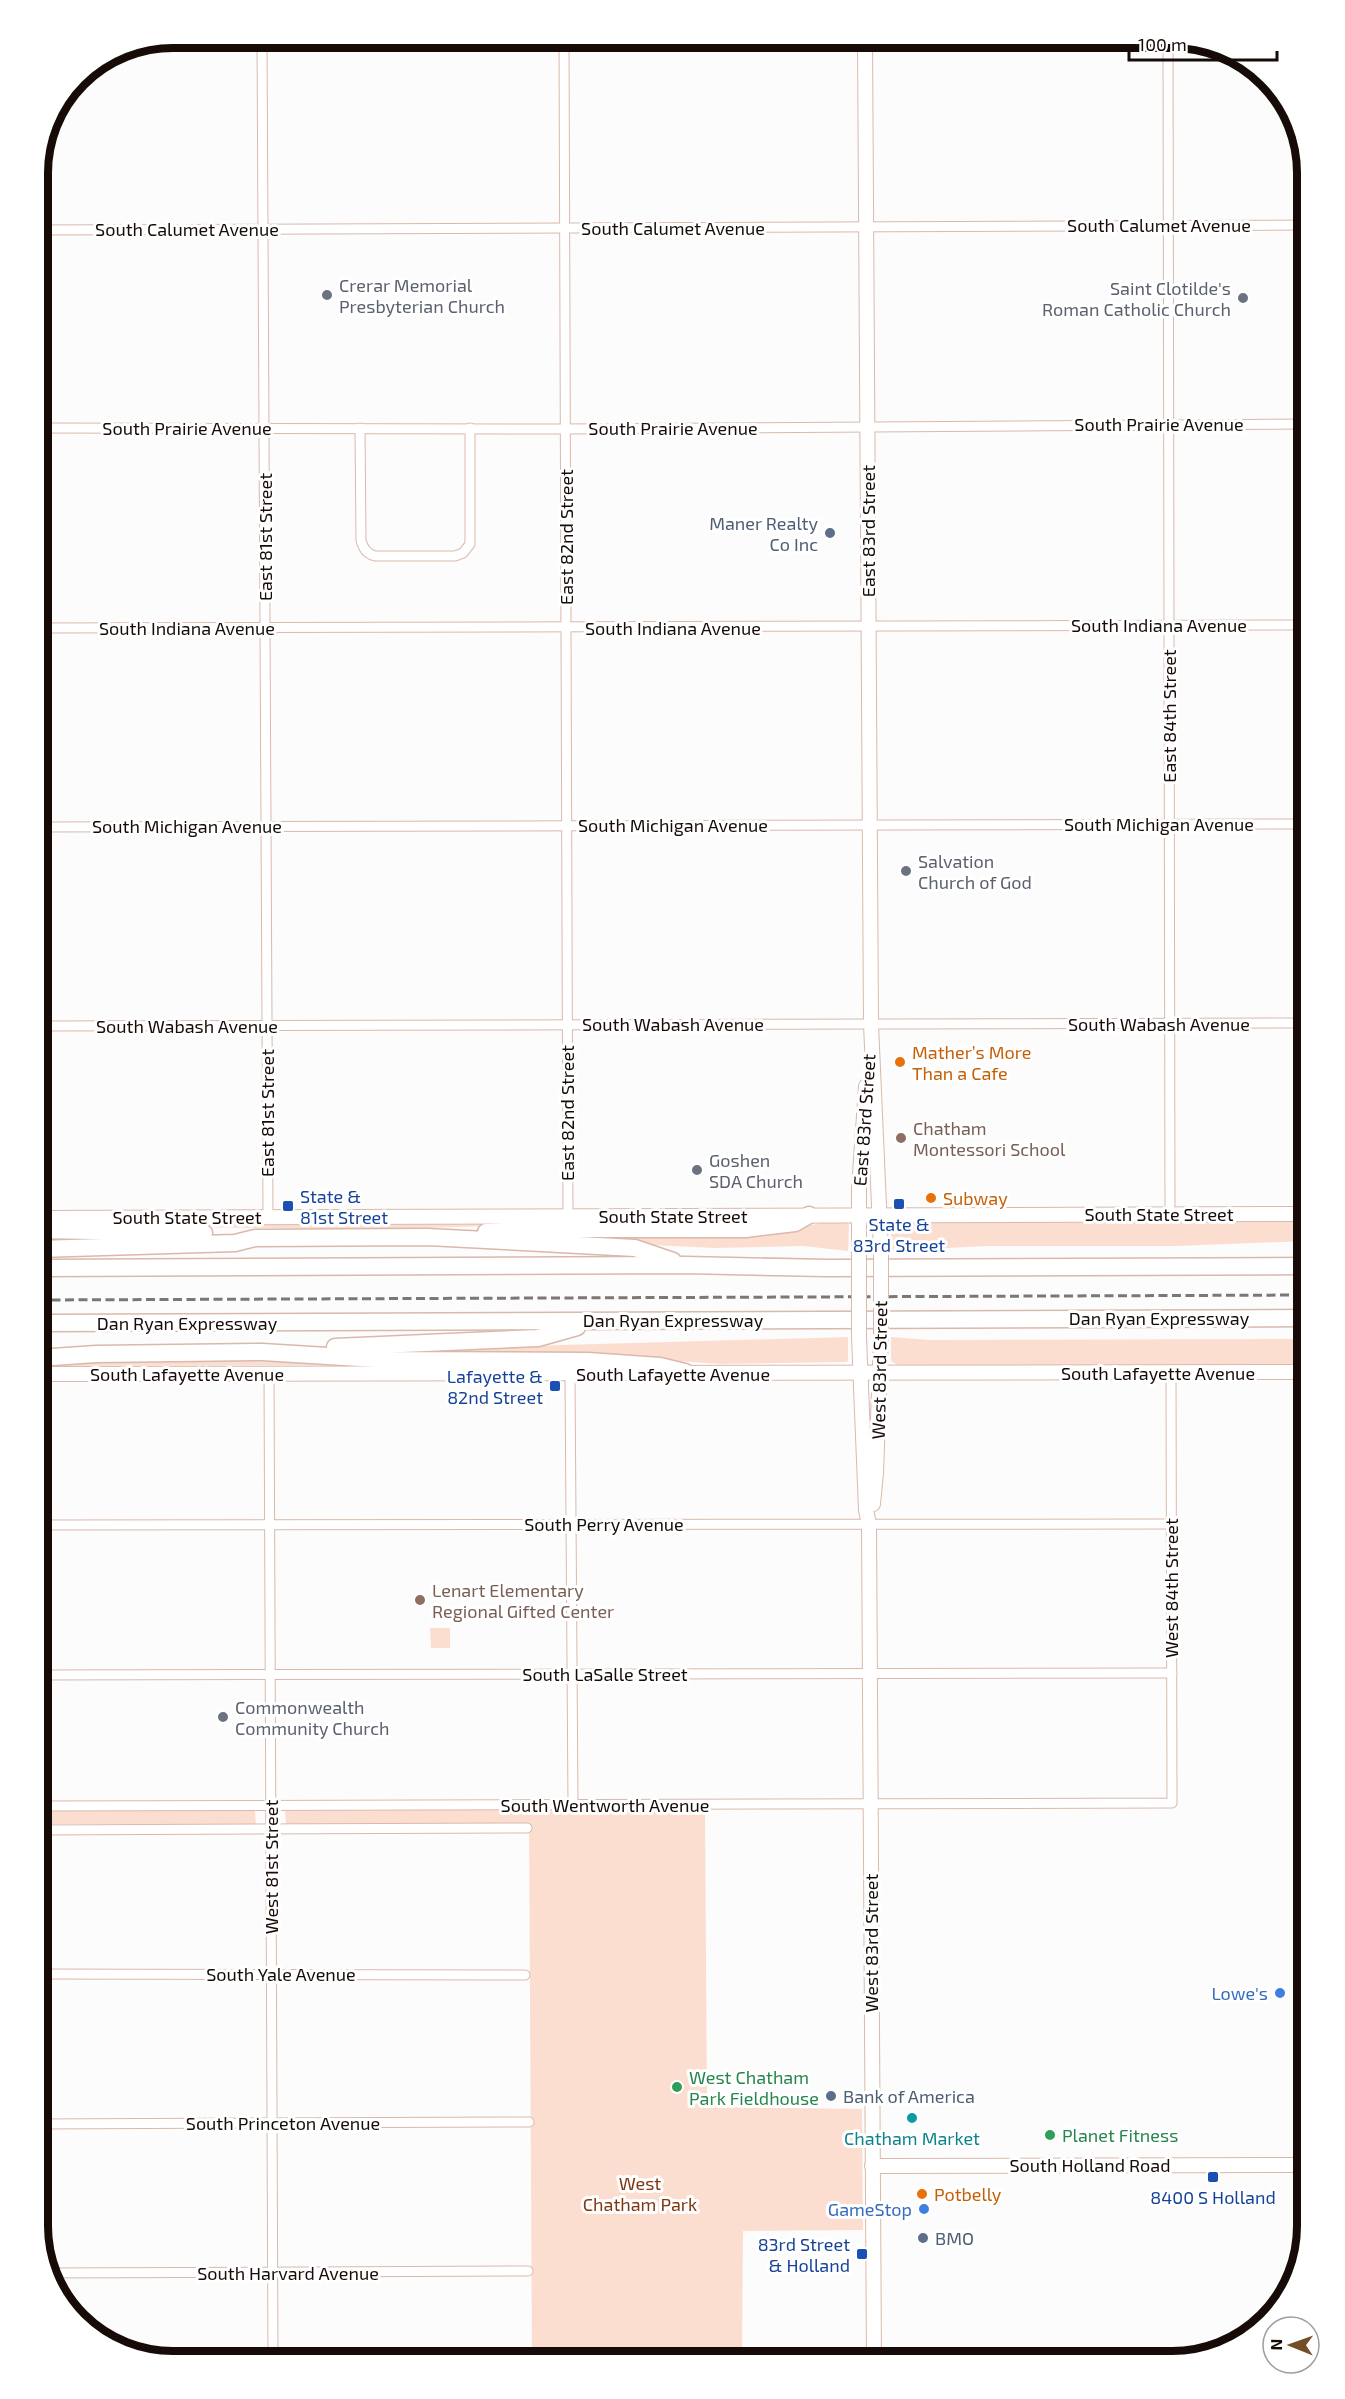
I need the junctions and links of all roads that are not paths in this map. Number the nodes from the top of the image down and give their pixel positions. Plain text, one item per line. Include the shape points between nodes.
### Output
1 (262, 48) edge
2 (564, 48) edge
3 (865, 48) edge
4 (1168, 48) edge
5 (1168, 225) junction
6 (1297, 225) edge
7 (866, 226) junction
8 (564, 228) junction
9 (263, 229) junction
10 (48, 230) edge
11 (1168, 424) junction
12 (1297, 424) edge
13 (867, 426) junction
14 (48, 428) edge
15 (264, 428) junction
16 (360, 428) junction
17 (470, 428) junction
18 (565, 429) junction
19 (1297, 625) edge
20 (868, 626) junction
21 (1169, 626) junction
22 (48, 628) edge
23 (266, 628) junction
24 (566, 628) junction
25 (1169, 824) junction
26 (1297, 824) edge
27 (566, 825) junction
28 (870, 825) junction
29 (266, 826) junction
30 (48, 827) edge
31 (1297, 1023) edge
32 (567, 1024) junction
33 (871, 1024) junction
34 (1170, 1024) junction
35 (48, 1026) edge
36 (267, 1026) junction
37 (1170, 1214) junction
38 (1297, 1214) edge
39 (809, 1215) junction
40 (858, 1215) junction
41 (880, 1215) junction
42 (568, 1216) junction
43 (268, 1217) junction
44 (48, 1218) edge
45 (48, 1230) edge
46 (428, 1237) junction
47 (255, 1238) junction
48 (48, 1249) edge
49 (1297, 1265) edge
50 (685, 1266) junction
51 (48, 1268) edge
52 (1297, 1318) edge
53 (596, 1321) junction
54 (48, 1323) edge
55 (48, 1350) edge
56 (262, 1352) junction
57 (96, 1354) junction
58 (48, 1357) edge
59 (685, 1372) junction
60 (1297, 1372) edge
61 (269, 1373) junction
62 (1171, 1373) junction
63 (48, 1374) edge
64 (880, 1374) junction
65 (570, 1375) junction
66 (859, 1375) junction
67 (571, 1524) junction
68 (869, 1524) junction
69 (1171, 1524) junction
70 (48, 1525) edge
71 (269, 1525) junction
72 (1172, 1673) junction
73 (572, 1674) junction
74 (870, 1674) junction
75 (48, 1675) edge
76 (270, 1675) junction
77 (1172, 1803) joint
78 (870, 1804) junction
79 (573, 1805) junction
80 (48, 1806) edge
81 (271, 1806) junction
82 (527, 1828) dead end
83 (271, 1829) junction
84 (48, 1830) edge
85 (272, 1973) junction
86 (48, 1974) edge
87 (525, 1975) dead end
88 (529, 2122) dead end
89 (272, 2123) junction
90 (48, 2124) edge
91 (1297, 2165) edge
92 (872, 2166) junction
93 (528, 2271) dead end
94 (58, 2273) edge
95 (273, 2273) junction
96 (273, 2351) edge
97 (873, 2351) edge

1 - 9 street, East 81st Street
2 - 8 street, East 82nd Street
3 - 7 main road, East 83rd Street
4 - 5 street, East 84th Street
5 - 6 street, South Calumet Avenue
5 - 7 street, South Calumet Avenue
5 - 11 street, East 84th Street
7 - 8 street, South Calumet Avenue
7 - 13 main road, East 83rd Street
8 - 9 street, South Calumet Avenue
8 - 18 street, East 82nd Street
9 - 10 street, South Calumet Avenue
9 - 15 street, East 81st Street
11 - 12 street, South Prairie Avenue
11 - 13 street, South Prairie Avenue
11 - 21 street, East 84th Street
13 - 18 street, South Prairie Avenue
13 - 20 main road, East 83rd Street
14 - 15 street, South Prairie Avenue
15 - 16 street, South Prairie Avenue
15 - 23 street, East 81st Street
16 - 17 street, South Prairie Avenue
16 - 17 street via 362,544 371,555 398,556 455,556 468,548
17 - 18 street, South Prairie Avenue
18 - 24 street, East 82nd Street
19 - 21 street, South Indiana Avenue
20 - 21 street, South Indiana Avenue
20 - 24 street, South Indiana Avenue
20 - 28 main road, East 83rd Street
21 - 25 street, East 84th Street
22 - 23 street, South Indiana Avenue
23 - 24 street, South Indiana Avenue
23 - 29 street, East 81st Street
24 - 27 street, East 82nd Street
25 - 26 street, South Michigan Avenue
25 - 28 street, South Michigan Avenue
25 - 34 street, East 84th Street
27 - 28 street, South Michigan Avenue
27 - 29 street, South Michigan Avenue
27 - 32 street, East 82nd Street
28 - 33 main road, East 83rd Street
29 - 30 street, South Michigan Avenue
29 - 36 street, East 81st Street
31 - 34 street, South Wabash Avenue
32 - 33 street, South Wabash Avenue
32 - 36 street, South Wabash Avenue
32 - 42 street, East 82nd Street
33 - 34 street, South Wabash Avenue
33 - 40 main road, East 83rd Street
33 - 41 main road, East 83rd Street
34 - 37 street, East 84th Street
35 - 36 street, South Wabash Avenue
36 - 43 street, East 81st Street
37 - 38 main road, South State Street
37 - 41 main road, South State Street
39 - 40 main road, South State Street
39 - 42 main road, South State Street
39 - 46 highway via 795,1223 746,1229 540,1229
40 - 41 main road, South State Street
40 - 66 main road, West 83rd Street, bridge
41 - 64 main road, West 83rd Street, bridge
42 - 43 main road, South State Street
43 - 44 main road, South State Street
45 - 47 highway via 235,1234
46 - 47 highway
46 - 50 highway via 636,1248
47 - 48 highway via 235,1243
49 - 50 highway
50 - 51 highway
52 - 53 highway, Dan Ryan Expressway
53 - 54 highway, Dan Ryan Expressway
53 - 56 highway via 538,1338
55 - 57 highway
56 - 57 highway
56 - 59 highway via 393,1360 588,1361 660,1366
57 - 58 highway
59 - 65 main road, South Lafayette Avenue
59 - 66 main road, South Lafayette Avenue
60 - 62 main road, South Lafayette Avenue
61 - 63 main road, South Lafayette Avenue
61 - 65 main road, South Lafayette Avenue
61 - 71 street, West 81st Street
62 - 64 main road, South Lafayette Avenue
62 - 69 street, West 84th Street
64 - 66 main road, South Lafayette Avenue
64 - 68 main road, West 83rd Street via 876,1473
65 - 67 street
66 - 68 main road, West 83rd Street
67 - 68 street, South Perry Avenue
67 - 71 street, South Perry Avenue
67 - 73 street
68 - 69 street, South Perry Avenue
68 - 74 main road, West 83rd Street
69 - 72 street, West 84th Street
70 - 71 street, South Perry Avenue
71 - 76 street, West 81st Street
72 - 74 street, South LaSalle Street
72 - 77 street, West 84th Street
73 - 74 street, South LaSalle Street
73 - 76 street, South LaSalle Street
73 - 79 street
74 - 78 main road, West 83rd Street
75 - 76 street, South LaSalle Street
76 - 81 street, West 81st Street
77 - 78 street, South Wentworth Avenue
78 - 79 street, South Wentworth Avenue
78 - 92 main road, West 83rd Street
79 - 81 street, South Wentworth Avenue
80 - 81 street, South Wentworth Avenue
81 - 83 street, West 81st Street
82 - 83 street, South Wentworth Avenue
83 - 84 street, South Wentworth Avenue
83 - 85 street, West 81st Street
85 - 86 street, South Yale Avenue
85 - 87 street, South Yale Avenue
85 - 89 street, West 81st Street
88 - 89 street, South Princeton Avenue
89 - 90 street, South Princeton Avenue
89 - 95 street, West 81st Street
91 - 92 main road, South Holland Road
92 - 97 main road, West 83rd Street
93 - 95 street, South Harvard Avenue
94 - 95 street, South Harvard Avenue
95 - 96 street, West 81st Street

